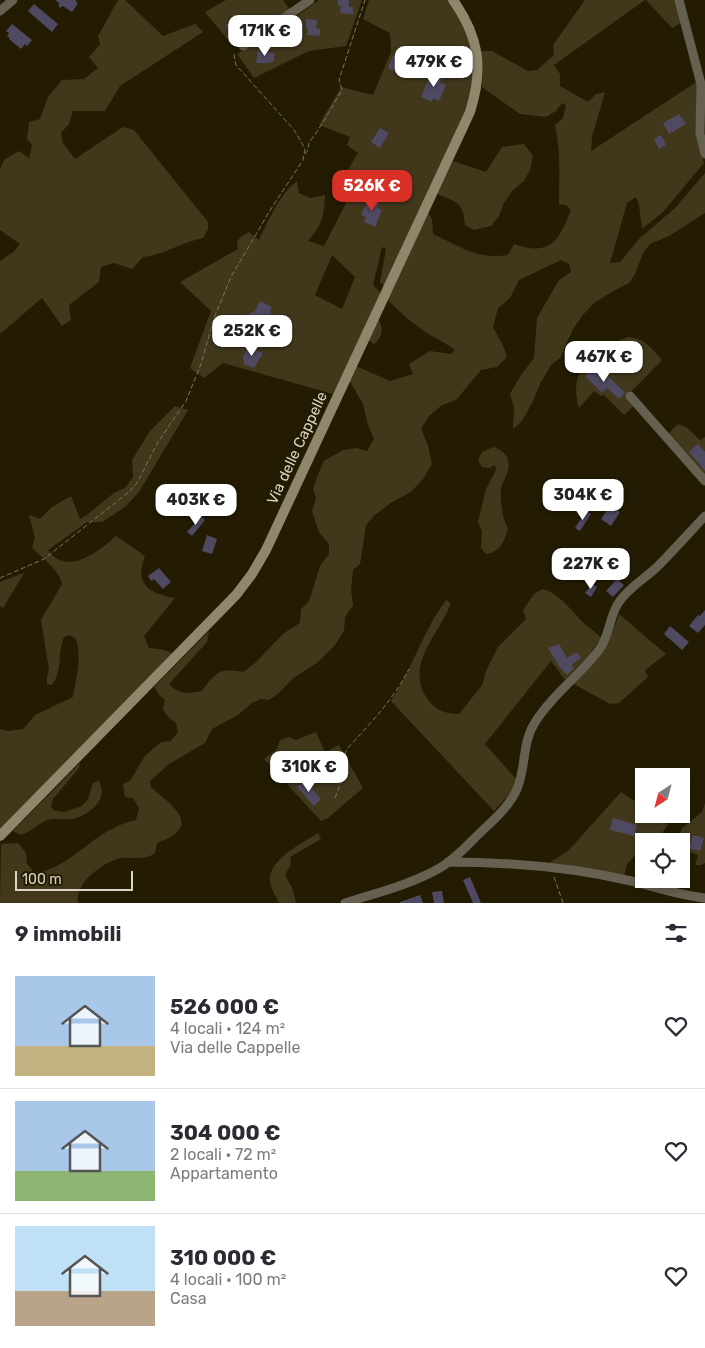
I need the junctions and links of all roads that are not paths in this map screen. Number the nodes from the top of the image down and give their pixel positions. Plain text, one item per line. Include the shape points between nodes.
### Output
1 (13, 0) edge
2 (310, 0) edge
3 (453, 0) edge
4 (679, 0) edge
5 (0, 11) edge
6 (243, 46) road end
7 (705, 154) edge
8 (630, 396) dead end
9 (705, 481) edge
10 (705, 516) edge
11 (0, 836) edge
12 (448, 862) junction
13 (705, 898) edge
14 (346, 903) edge

1 - 5 street
2 - 6 street
3 - 11 main road, Via delle Cappelle via 468,24 477,53 478,81 470,112 266,550 236,595
4 - 7 street via 700,78 700,134
8 - 9 street
10 - 12 street via 619,603 600,649 534,724 527,740 520,781 510,801
12 - 13 street via 552,867 630,880 680,895
12 - 14 street via 437,870 386,891

